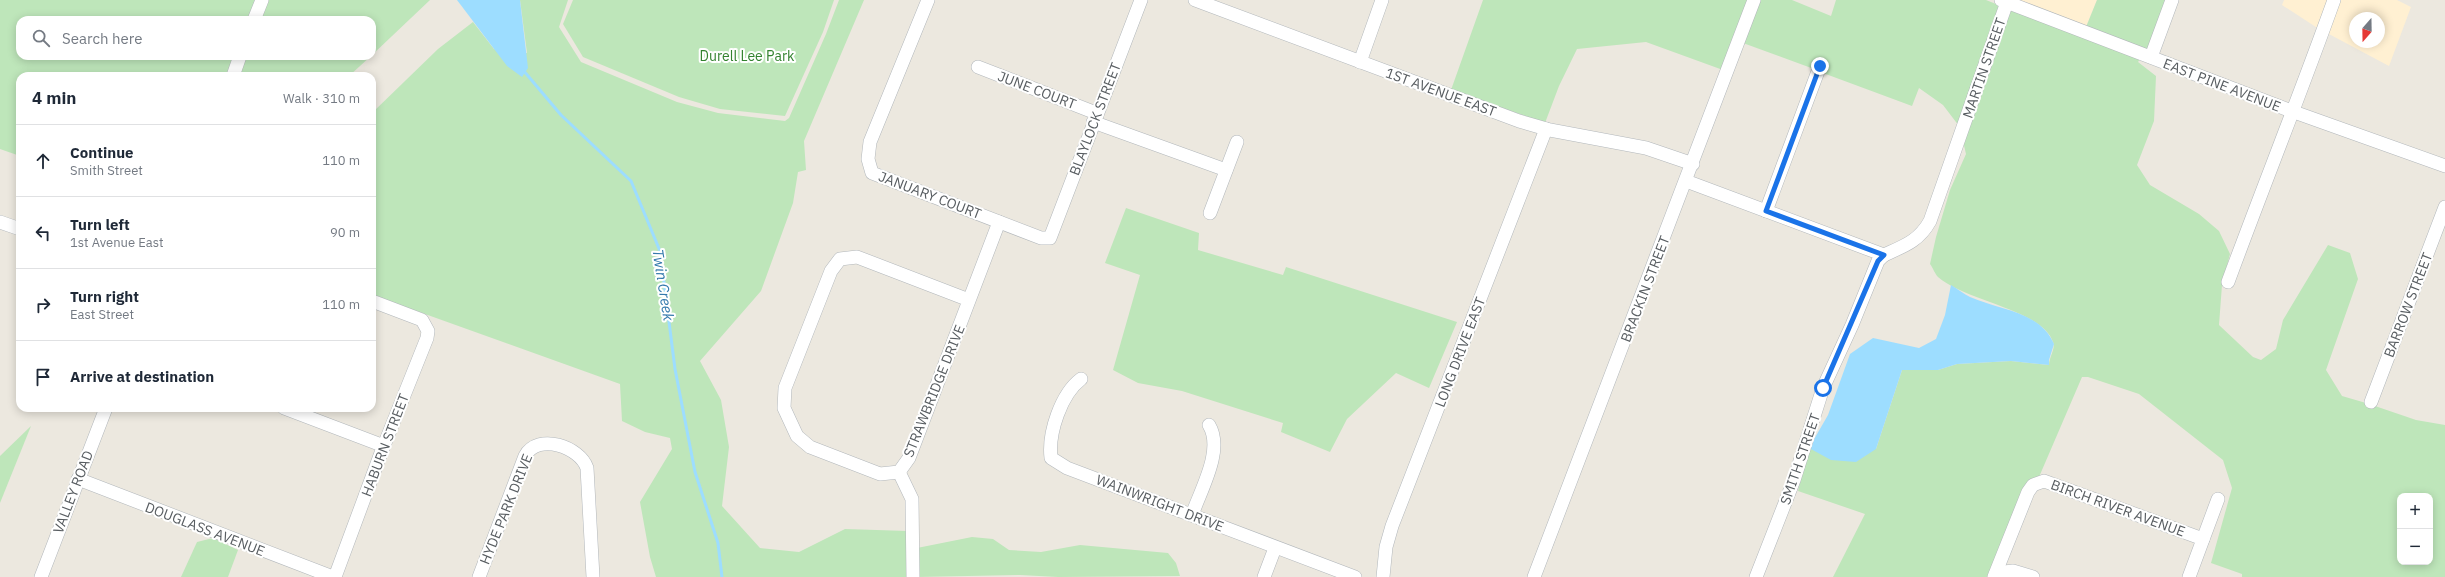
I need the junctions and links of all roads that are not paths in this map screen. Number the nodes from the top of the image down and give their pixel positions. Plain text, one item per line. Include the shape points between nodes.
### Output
1 (262, 0) edge
2 (928, 0) edge
3 (1141, 0) edge
4 (1195, 0) edge
5 (1382, 0) edge
6 (1754, 0) edge
7 (2172, 0) edge
8 (2334, 0) edge
9 (2004, 1) edge
10 (1230, 6) edge
11 (256, 16) edge
12 (2151, 57) junction
13 (239, 60) edge
14 (1360, 62) junction
15 (1820, 66) dead end
16 (978, 67) dead end
17 (234, 72) edge
18 (2294, 112) junction
19 (1095, 117) junction
20 (1546, 129) junction
21 (1237, 142) dead end
22 (1692, 164) junction
23 (2445, 166) edge
24 (1226, 170) junction
25 (1686, 181) junction
26 (2445, 207) edge
27 (1766, 211) junction
28 (1210, 213) dead end
29 (0, 222) edge
30 (999, 222) junction
31 (16, 228) edge
32 (1050, 238) joint
33 (1884, 255) junction
34 (2228, 282) dead end
35 (969, 300) junction
36 (376, 302) edge
37 (1082, 379) dead end
38 (2371, 402) dead end
39 (104, 412) edge
40 (295, 412) edge
41 (1208, 426) dead end
42 (384, 446) junction
43 (899, 472) junction
44 (78, 479) junction
45 (2218, 499) dead end
46 (1192, 515) junction
47 (2203, 539) junction
48 (1275, 548) junction
49 (1995, 575) edge
50 (41, 577) edge
51 (334, 577) edge
52 (479, 577) edge
53 (593, 577) edge
54 (913, 577) edge
55 (1264, 577) edge
56 (1355, 577) edge
57 (1382, 577) edge
58 (1534, 577) edge
59 (1756, 577) edge
60 (2033, 577) edge
61 (2189, 577) edge

1 - 11 street
2 - 30 street, JANUARY COURT via 870,142 868,159 872,173
3 - 19 street, BLAYLOCK STREET
4 - 10 street, 1ST AVENUE EAST
5 - 14 street
6 - 22 street, BRACKIN STREET
7 - 12 street
8 - 18 street
9 - 12 street, EAST PINE AVENUE
9 - 33 street, MARTIN STREET via 1961,134 1927,226 1913,242
10 - 14 street, 1ST AVENUE EAST
12 - 18 street, EAST PINE AVENUE
13 - 17 street
14 - 20 street, 1ST AVENUE EAST
15 - 27 street
16 - 19 street, JUNE COURT
18 - 23 street, EAST PINE AVENUE
18 - 34 street via 2282,137
19 - 24 street, JUNE COURT
19 - 32 street, BLAYLOCK STREET
20 - 22 street, 1ST AVENUE EAST via 1646,148
20 - 57 street, LONG DRIVE EAST via 1392,526
21 - 24 street
22 - 25 street, BRACKIN STREET
24 - 28 street
25 - 27 street
25 - 58 street, BRACKIN STREET
26 - 38 street, BARROW STREET
27 - 33 street
29 - 31 street
30 - 32 street, JANUARY COURT via 1041,238
30 - 35 street, STRAWBRIDGE DRIVE
33 - 59 street, SMITH STREET via 1878,261 1852,325 1831,367 1794,480
35 - 43 street, STRAWBRIDGE DRIVE via 909,458
35 - 43 street, STRAWBRIDGE DRIVE via 857,257 840,259 831,271 785,388 784,408 796,436 810,447 880,474
36 - 42 street, HABURN STREET via 417,316 426,325 427,338
37 - 46 street, WAINWRIGHT DRIVE via 1072,385 1064,396 1049,445 1051,458 1067,468
39 - 44 street, VALLEY ROAD
40 - 42 street
41 - 46 street via 1214,435 1215,451
42 - 51 street, HABURN STREET
43 - 54 street via 912,499
44 - 50 street, VALLEY ROAD
44 - 51 street, DOUGLASS AVENUE
45 - 47 street
46 - 48 street, WAINWRIGHT DRIVE
47 - 49 street, BIRCH RIVER AVENUE via 2044,481 2033,485 2028,492
47 - 61 street
48 - 55 street
48 - 56 street, WAINWRIGHT DRIVE
49 - 60 street via 2013,571
52 - 53 street, HYDE PARK DRIVE via 525,456 532,447 545,443 576,453 585,462

